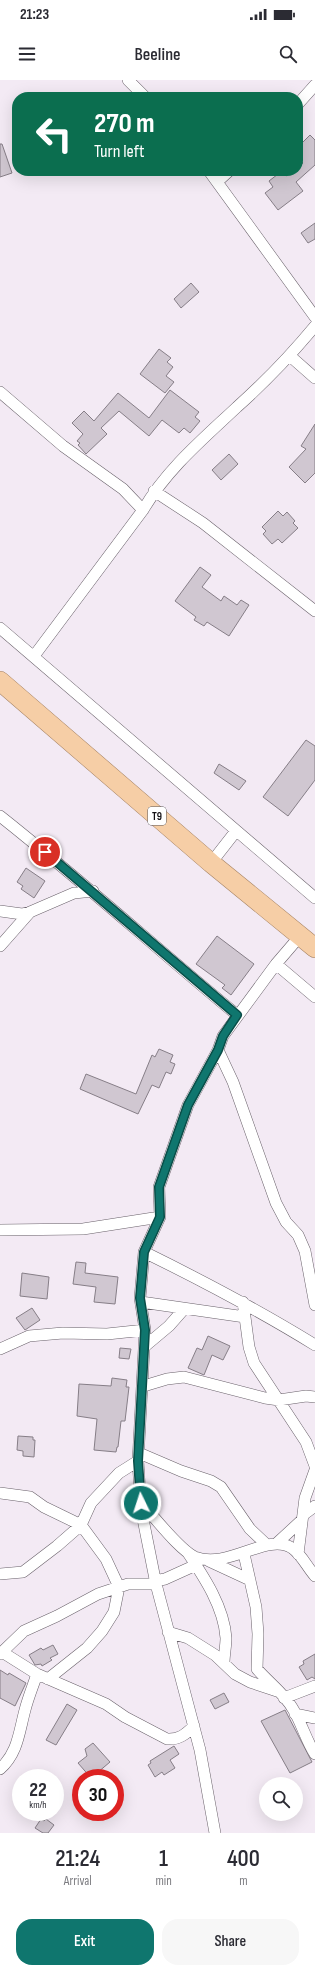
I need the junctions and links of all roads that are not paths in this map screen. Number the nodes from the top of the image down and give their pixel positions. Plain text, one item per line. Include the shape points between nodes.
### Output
1 (128, 80) edge
2 (315, 86) edge
3 (140, 92) edge
4 (303, 99) edge
5 (213, 176) edge
6 (223, 176) edge
7 (217, 182) junction
8 (315, 317) edge
9 (315, 326) edge
10 (290, 356) junction
11 (315, 378) edge
12 (0, 392) edge
13 (154, 491) junction
14 (143, 510) junction
15 (315, 612) edge
16 (0, 628) edge
17 (34, 656) junction
18 (0, 682) edge
19 (0, 816) edge
20 (236, 831) junction
21 (211, 862) junction
22 (93, 892) junction
23 (315, 898) edge
24 (0, 911) edge
25 (30, 912) junction
26 (300, 936) junction
27 (0, 946) edge
28 (315, 948) edge
29 (276, 964) junction
30 (315, 997) edge
31 (237, 1015) junction
32 (218, 1050) junction
33 (160, 1217) junction
34 (0, 1230) edge
35 (144, 1252) junction
36 (141, 1302) junction
37 (242, 1302) junction
38 (315, 1305) edge
39 (184, 1309) junction
40 (245, 1317) junction
41 (145, 1330) junction
42 (315, 1345) edge
43 (144, 1347) junction
44 (0, 1349) edge
45 (147, 1386) dead end
46 (315, 1397) edge
47 (279, 1400) junction
48 (138, 1457) junction
49 (315, 1466) edge
50 (315, 1470) edge
51 (0, 1493) edge
52 (141, 1503) junction
53 (315, 1506) edge
54 (302, 1517) junction
55 (81, 1525) junction
56 (272, 1544) junction
57 (185, 1549) junction
58 (244, 1554) junction
59 (298, 1554) junction
60 (207, 1559) junction
61 (196, 1565) junction
62 (0, 1574) edge
63 (315, 1576) edge
64 (250, 1580) junction
65 (156, 1582) junction
66 (119, 1587) junction
67 (168, 1632) junction
68 (1, 1653) edge
69 (224, 1663) junction
70 (37, 1674) junction
71 (48, 1679) junction
72 (315, 1686) edge
73 (282, 1695) junction
74 (295, 1714) junction
75 (315, 1718) edge
76 (194, 1726) junction
77 (315, 1754) edge
78 (0, 1769) edge
79 (215, 1833) edge

1 - 3 street
2 - 4 street
5 - 7 street
6 - 7 street
7 - 8 street
9 - 10 street
10 - 11 street
10 - 13 street via 181,460
12 - 14 street via 63,446 123,489
13 - 14 street
13 - 15 street via 204,523
14 - 17 street
16 - 17 street
17 - 20 street
18 - 21 highway, T9
19 - 22 street
20 - 21 street
20 - 23 street
21 - 26 highway, T9
22 - 25 street via 74,893
22 - 31 street
24 - 25 street via 15,914
25 - 27 street
26 - 28 highway, T9
26 - 29 street
29 - 30 street
29 - 31 street
31 - 32 street via 223,1036
32 - 33 street via 188,1105 159,1187
32 - 38 street via 233,1082 276,1203 286,1222 298,1235 305,1251
33 - 34 street via 83,1228
33 - 35 street
35 - 36 street
35 - 37 street
36 - 39 street
36 - 41 street
37 - 40 street
37 - 42 street
39 - 40 street
39 - 43 street
40 - 47 street via 254,1363
41 - 43 street
41 - 44 street via 107,1334 63,1333 29,1336
43 - 48 street
45 - 47 street via 167,1379 184,1377 227,1390
46 - 47 street
47 - 49 street via 306,1442
48 - 52 street
48 - 55 street via 91,1503
48 - 56 street via 211,1481 221,1487 250,1528
50 - 54 street via 305,1498
51 - 55 street via 30,1497 44,1507
52 - 57 street
52 - 65 street
53 - 54 street
54 - 56 street
54 - 59 street
55 - 62 street via 23,1572
55 - 66 street via 106,1559
56 - 58 street
56 - 59 street via 292,1548
57 - 60 street via 194,1556
57 - 61 street
58 - 60 street via 221,1560
58 - 64 street
59 - 63 street
60 - 64 street
61 - 65 street
61 - 69 street via 223,1618 226,1638
64 - 73 street via 256,1607 257,1669
65 - 66 street
65 - 67 street
66 - 68 street via 98,1594 24,1630
66 - 71 street via 114,1612 102,1631 87,1648
67 - 69 street via 188,1638
67 - 76 street
68 - 70 street
69 - 73 street via 235,1674
70 - 71 street
70 - 78 street via 25,1710 20,1736 7,1762
71 - 76 street via 106,1704 125,1717 167,1738 175,1739
72 - 73 street
73 - 74 street
74 - 75 street
74 - 77 street
76 - 79 street

